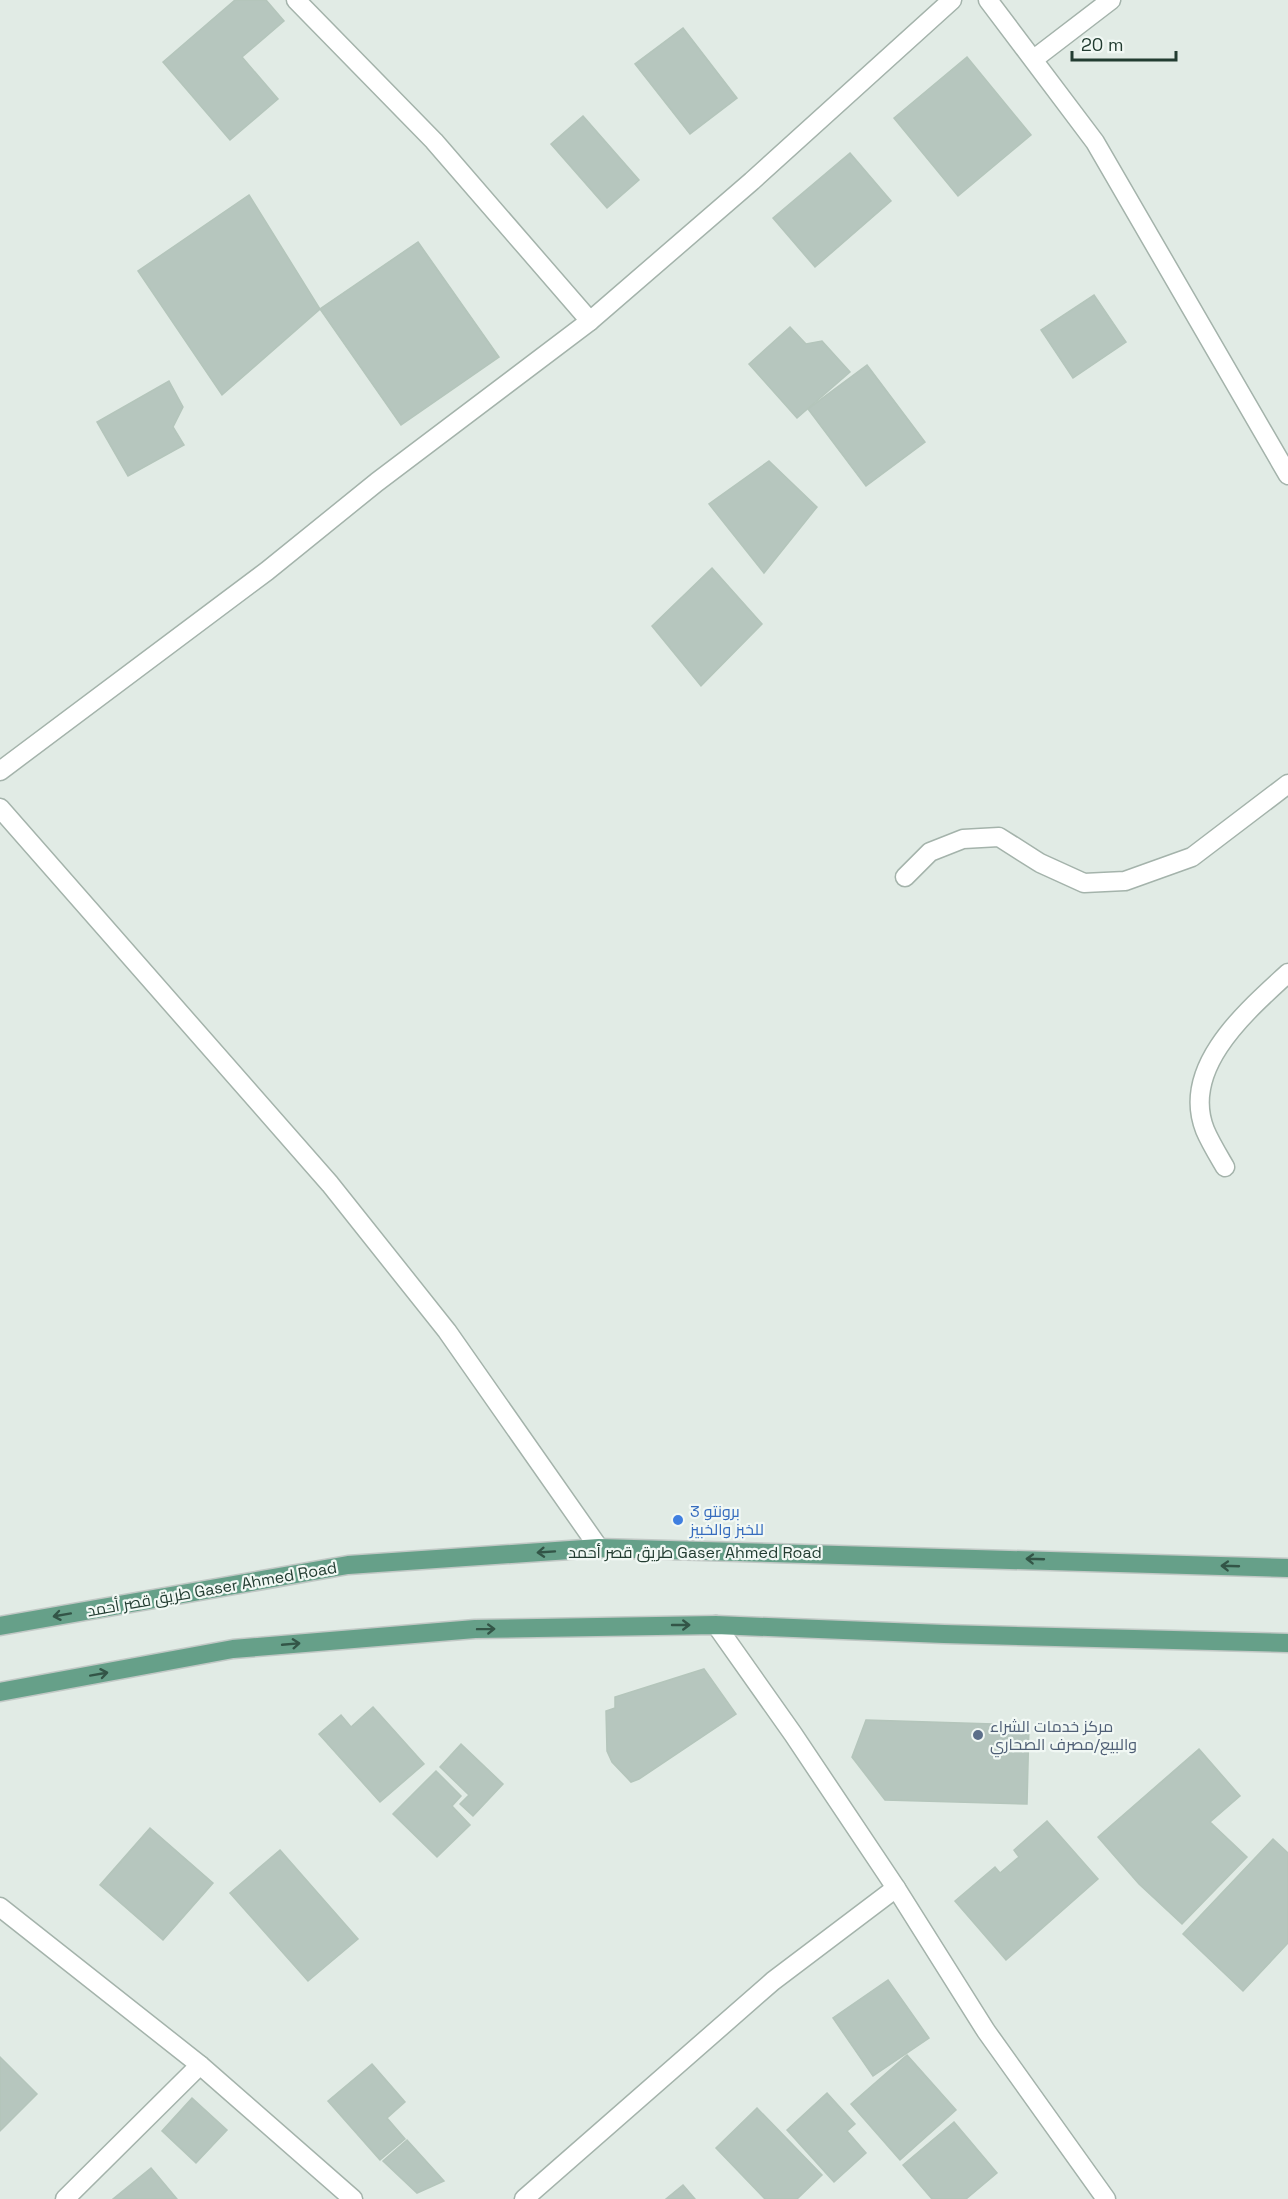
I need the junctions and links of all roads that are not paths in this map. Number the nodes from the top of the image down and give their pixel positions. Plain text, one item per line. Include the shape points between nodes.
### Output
1 (296, 0) edge
2 (952, 0) edge
3 (988, 0) edge
4 (1111, 0) edge
5 (1034, 59) junction
6 (590, 321) junction
7 (1288, 475) edge
8 (0, 771) edge
9 (1288, 784) edge
10 (0, 808) edge
11 (905, 877) dead end
12 (1288, 973) edge
13 (1225, 1167) dead end
14 (599, 1548) junction
15 (1288, 1568) edge
16 (716, 1625) junction
17 (0, 1626) edge
18 (1288, 1643) edge
19 (0, 1692) edge
20 (896, 1888) junction
21 (0, 1907) edge
22 (200, 2065) junction
23 (65, 2199) edge
24 (353, 2199) edge
25 (524, 2199) edge
26 (1106, 2199) edge

1 - 6 street via 434,141
2 - 6 street
3 - 5 street
4 - 5 street
5 - 7 street via 1095,142
6 - 8 street
9 - 11 street via 1192,856 1125,881 1084,883 1040,863 999,837 963,839 930,852
10 - 14 street via 330,1184 447,1331
12 - 13 street via 1233,1027 1209,1063 1201,1096 1204,1128
15 -> 14 main road, طريق قصر أحمد Gaser Ahmed Road
14 -> 17 main road, طريق قصر أحمد Gaser Ahmed Road via 348,1565
16 - 18 main road
19 -> 16 main road via 234,1649 475,1629
16 - 20 street
20 - 25 street via 773,1982
20 - 26 street via 986,2031
21 - 22 street
22 - 23 street
22 - 24 street

